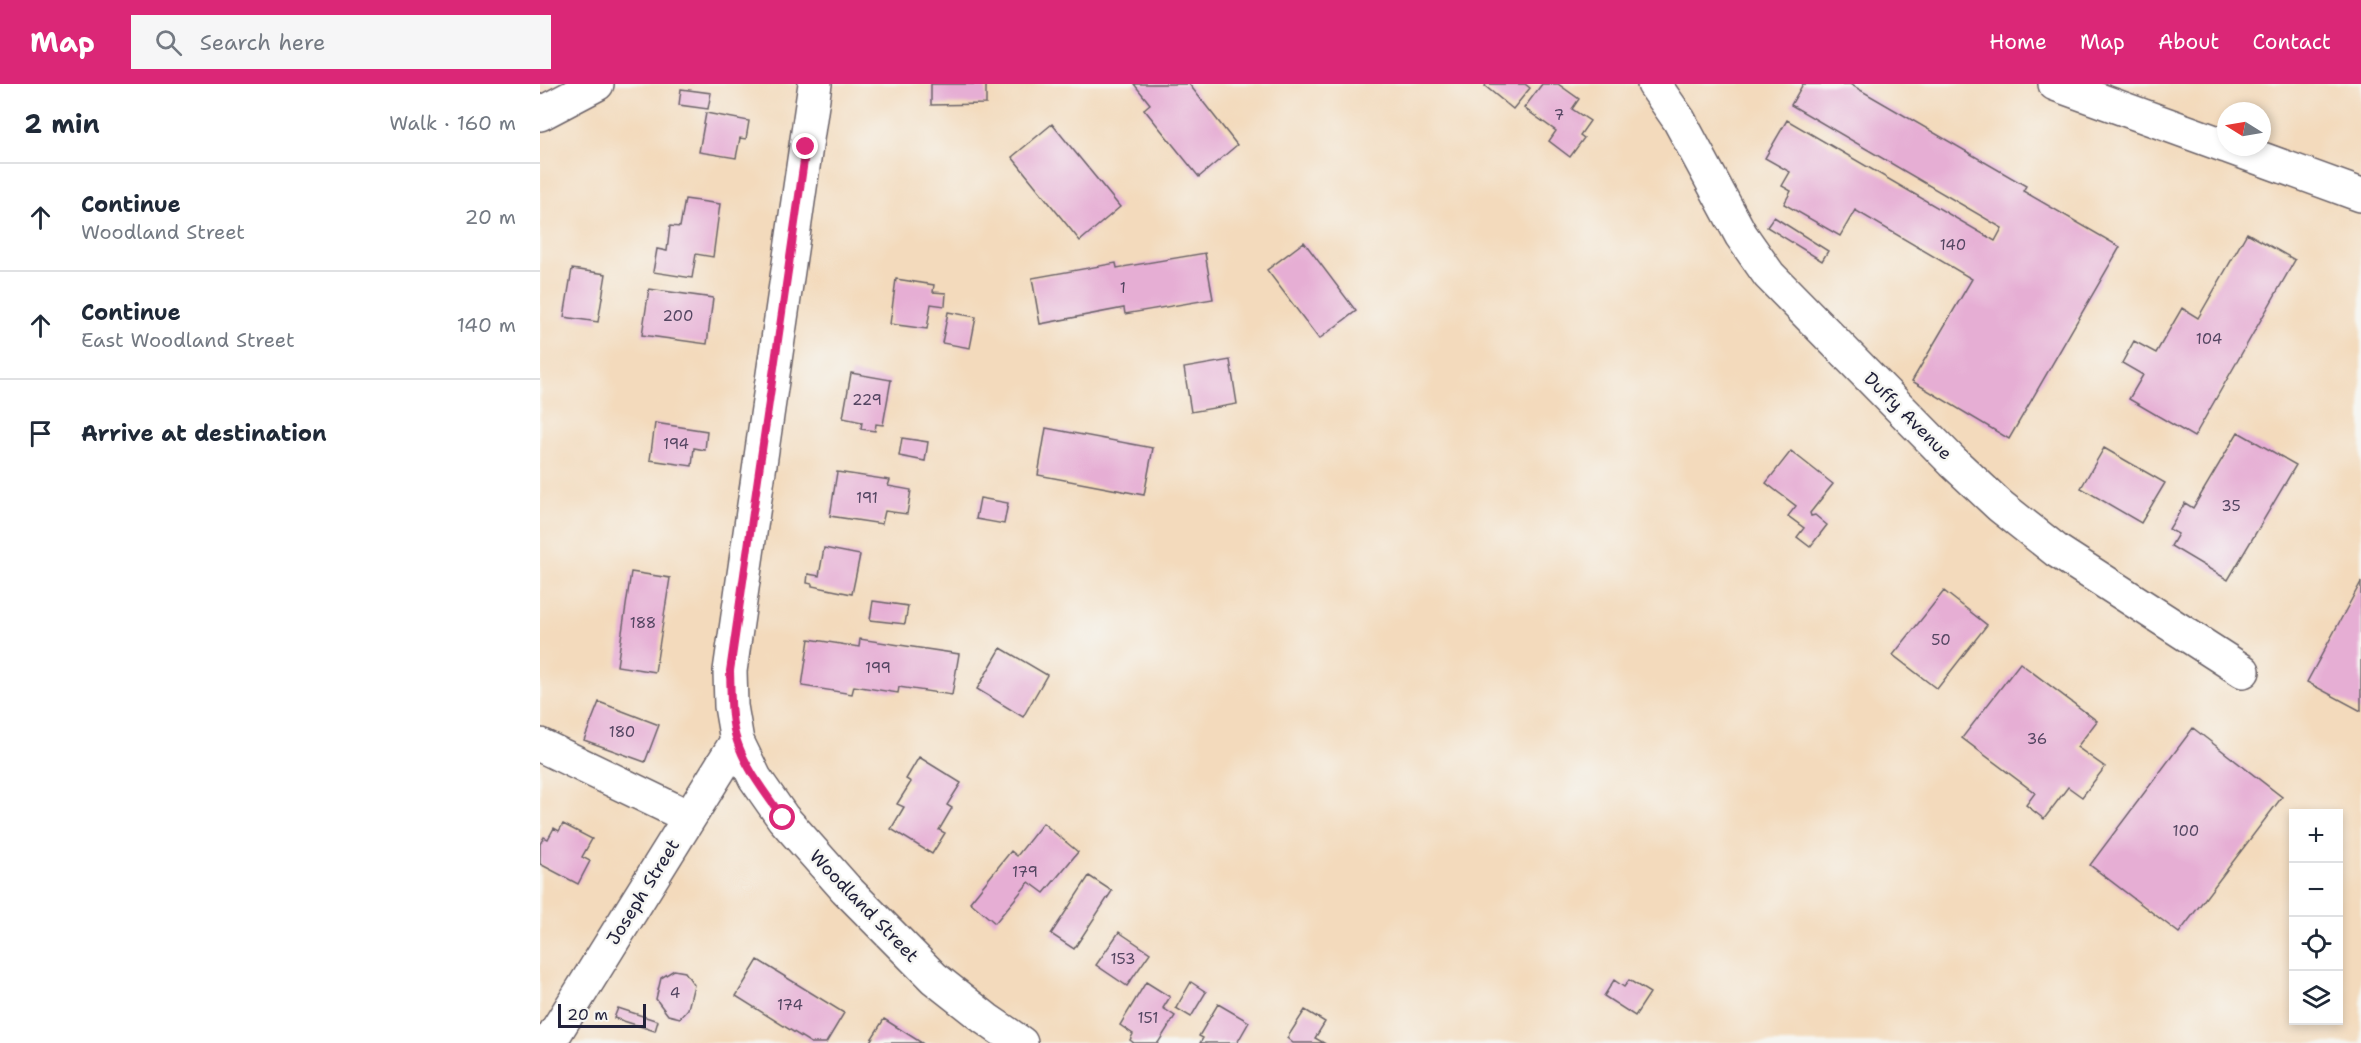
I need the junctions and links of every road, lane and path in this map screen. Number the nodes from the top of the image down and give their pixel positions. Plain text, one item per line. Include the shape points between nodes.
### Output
1 (597, 84) edge
2 (815, 84) edge
3 (1654, 84) edge
4 (2055, 84) edge
5 (540, 114) edge
6 (2217, 142) edge
7 (2255, 156) edge
8 (2361, 195) edge
9 (2243, 671) dead end
10 (737, 741) junction
11 (540, 746) edge
12 (689, 817) junction
13 (549, 1043) edge
14 (1021, 1043) edge

1 - 5 street
2 - 10 street, Woodland Street via 730,671
3 - 9 street, Duffy Avenue via 1679,120 1741,235 1769,275 1953,462 2057,551
4 - 6 street
7 - 8 street
10 - 12 street, Joseph Street
10 - 14 street, Woodland Street via 755,778 783,818 846,889 934,978
11 - 12 street
12 - 13 street, Joseph Street

